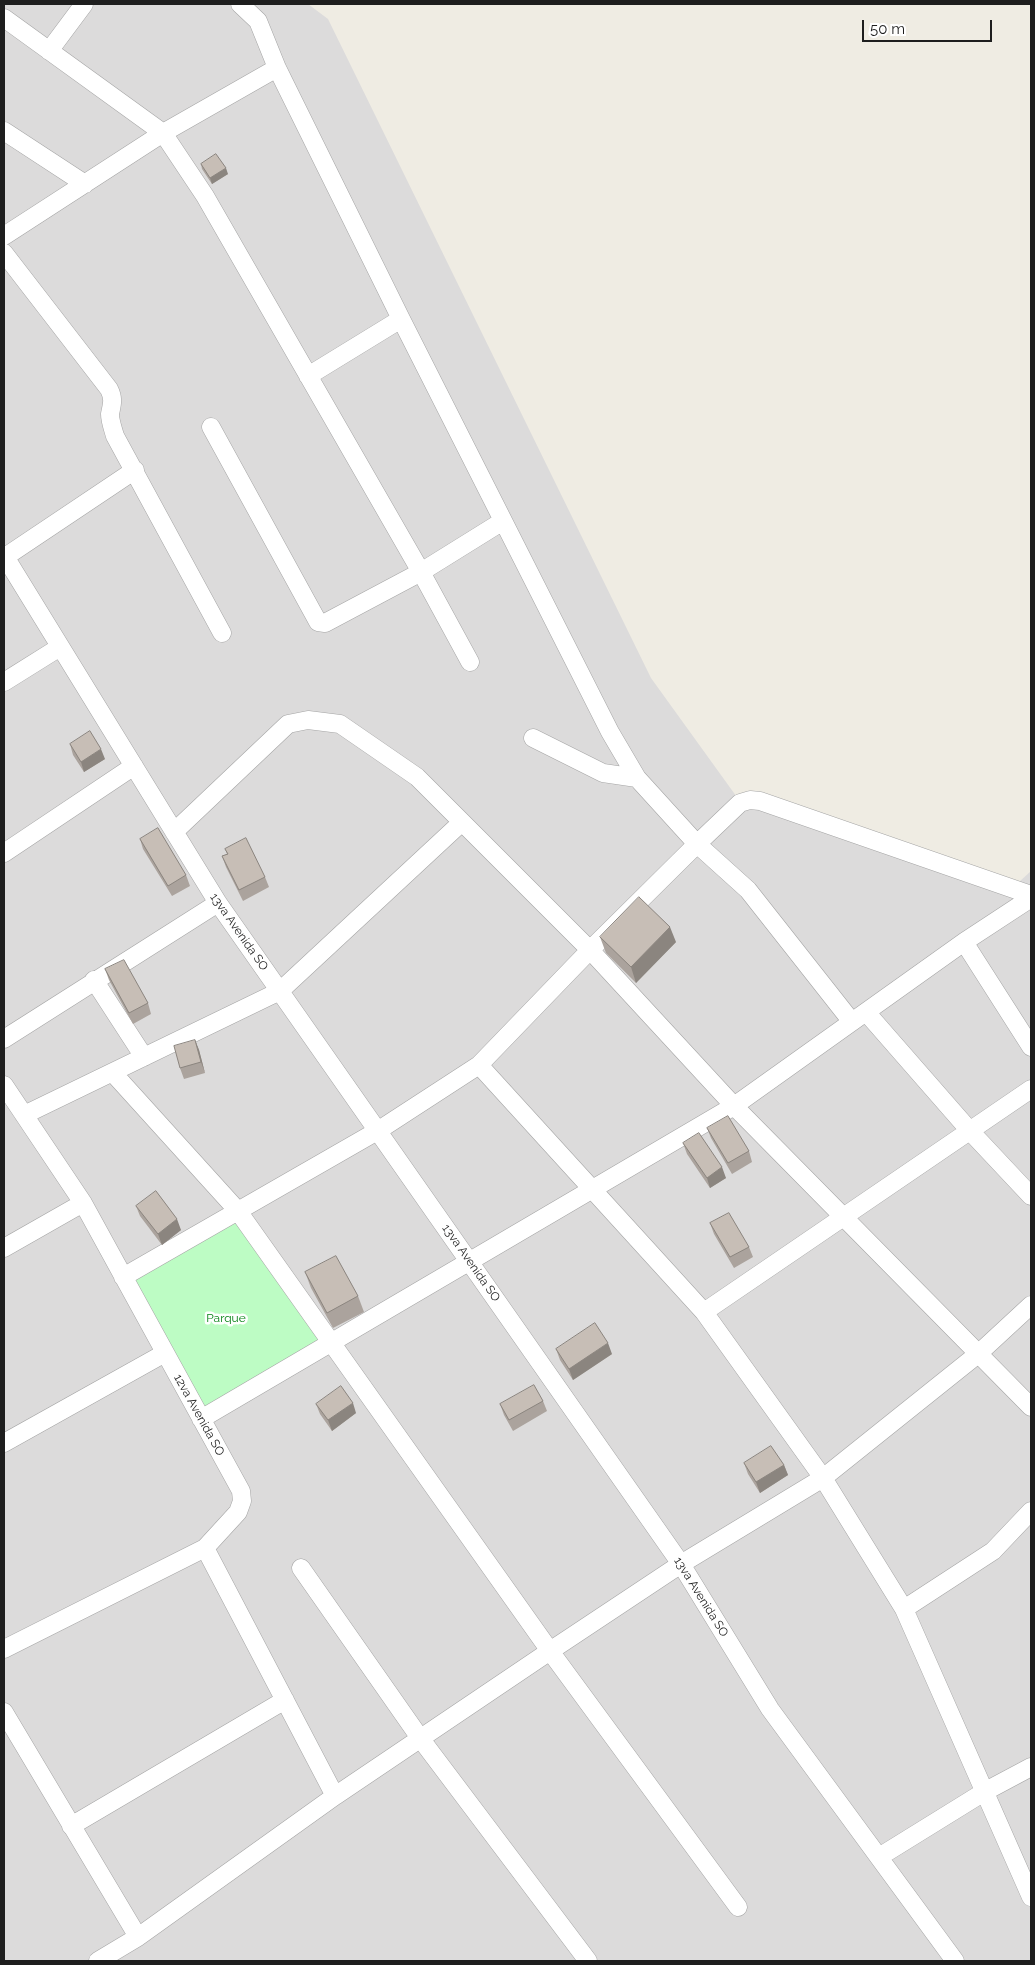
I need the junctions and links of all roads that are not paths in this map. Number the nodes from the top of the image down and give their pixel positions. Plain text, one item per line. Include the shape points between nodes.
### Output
1 (84, 4) edge
2 (240, 4) edge
3 (4, 18) edge
4 (49, 51) junction
5 (277, 68) junction
6 (4, 131) edge
7 (163, 133) junction
8 (85, 184) junction
9 (4, 236) edge
10 (4, 252) edge
11 (401, 319) junction
12 (308, 376) junction
13 (211, 427) dead end
14 (135, 470) junction
15 (503, 521) junction
16 (5, 556) edge
17 (421, 572) junction
18 (222, 633) dead end
19 (60, 647) junction
20 (470, 662) dead end
21 (4, 682) edge
22 (533, 738) dead end
23 (134, 766) junction
24 (637, 778) junction
25 (462, 822) junction
26 (174, 832) junction
27 (697, 844) junction
28 (4, 853) edge
29 (1031, 897) edge
30 (218, 903) junction
31 (964, 942) junction
32 (590, 950) junction
33 (94, 980) junction
34 (280, 991) junction
35 (866, 1012) junction
36 (852, 1022) junction
37 (4, 1039) edge
38 (1031, 1047) edge
39 (144, 1057) junction
40 (479, 1065) junction
41 (113, 1073) junction
42 (4, 1085) edge
43 (1031, 1089) edge
44 (734, 1106) junction
45 (24, 1115) junction
46 (378, 1130) junction
47 (970, 1131) junction
48 (591, 1190) junction
49 (1031, 1196) edge
50 (83, 1203) junction
51 (238, 1211) junction
52 (845, 1216) junction
53 (4, 1248) edge
54 (470, 1261) junction
55 (123, 1277) junction
56 (1031, 1304) edge
57 (704, 1312) junction
58 (330, 1343) junction
59 (165, 1353) junction
60 (978, 1354) junction
61 (1031, 1407) edge
62 (201, 1419) junction
63 (4, 1443) edge
64 (822, 1478) junction
65 (1031, 1511) edge
66 (205, 1548) junction
67 (681, 1564) junction
68 (302, 1568) dead end
69 (904, 1609) junction
70 (4, 1650) edge
71 (550, 1651) junction
72 (285, 1700) junction
73 (4, 1712) edge
74 (420, 1738) junction
75 (1031, 1767) edge
76 (984, 1792) junction
77 (335, 1796) junction
78 (72, 1826) junction
79 (879, 1858) junction
80 (1031, 1897) edge
81 (738, 1907) dead end
82 (138, 1937) junction
83 (98, 1961) edge
84 (588, 1961) edge
85 (955, 1961) edge

1 - 4 street
2 - 5 street via 258,21
3 - 4 street
4 - 7 street
5 - 7 street
5 - 11 street
6 - 8 street
7 - 8 street
7 - 12 street via 205,196
8 - 9 street
10 - 14 street via 109,389 115,436
11 - 12 street
11 - 15 street
12 - 17 street
13 - 17 street via 318,622 325,623
14 - 16 street
14 - 18 street
15 - 17 street
15 - 24 street via 610,732
16 - 19 street, 13va Avenida SO
17 - 20 street
19 - 21 street
19 - 23 street, 13va Avenida SO
22 - 24 street via 603,773
23 - 26 street, 13va Avenida SO
23 - 28 street
24 - 27 street
25 - 26 street via 417,777 340,724 308,720 288,724
25 - 32 street
25 - 34 street
26 - 30 street, 13va Avenida SO
27 - 29 street via 740,804 760,801
27 - 32 street
27 - 36 street via 748,890
29 - 31 street
30 - 33 street
30 - 34 street, 13va Avenida SO
31 - 35 street
31 - 38 street
32 - 40 street
32 - 44 street
33 - 37 street
33 - 39 street
34 - 39 street
34 - 46 street, 13va Avenida SO
35 - 36 street
35 - 47 street
36 - 44 street
39 - 41 street
40 - 46 street
40 - 48 street
41 - 45 street
41 - 51 street
42 - 45 street, 12va Avenida SO
43 - 47 street
44 - 48 street
44 - 52 street
45 - 50 street, 12va Avenida SO
46 - 51 street
46 - 54 street, 13va Avenida SO
47 - 49 street
47 - 52 street
48 - 54 street
48 - 57 street
50 - 53 street
50 - 55 street, 12va Avenida SO
51 - 55 street
51 - 58 street
52 - 57 street
52 - 60 street
54 - 58 street
54 - 67 street, 13va Avenida SO
55 - 59 street, 12va Avenida SO
56 - 60 street
57 - 64 street
58 - 62 street
58 - 71 street
59 - 62 street, 12va Avenida SO
59 - 63 street
60 - 61 street
60 - 64 street
62 - 66 street, 12va Avenida SO via 241,1491 242,1501 238,1512
64 - 67 street
64 - 69 street
65 - 69 street via 993,1551
66 - 70 street, 12va Avenida SO
66 - 72 street
67 - 71 street
67 - 79 street, 13va Avenida SO via 770,1709
68 - 74 street
69 - 76 street
71 - 74 street
71 - 81 street
72 - 77 street
72 - 78 street
73 - 78 street
74 - 77 street
74 - 84 street
75 - 76 street
76 - 79 street
76 - 80 street
77 - 82 street
78 - 82 street
79 - 85 street, 13va Avenida SO
82 - 83 street

